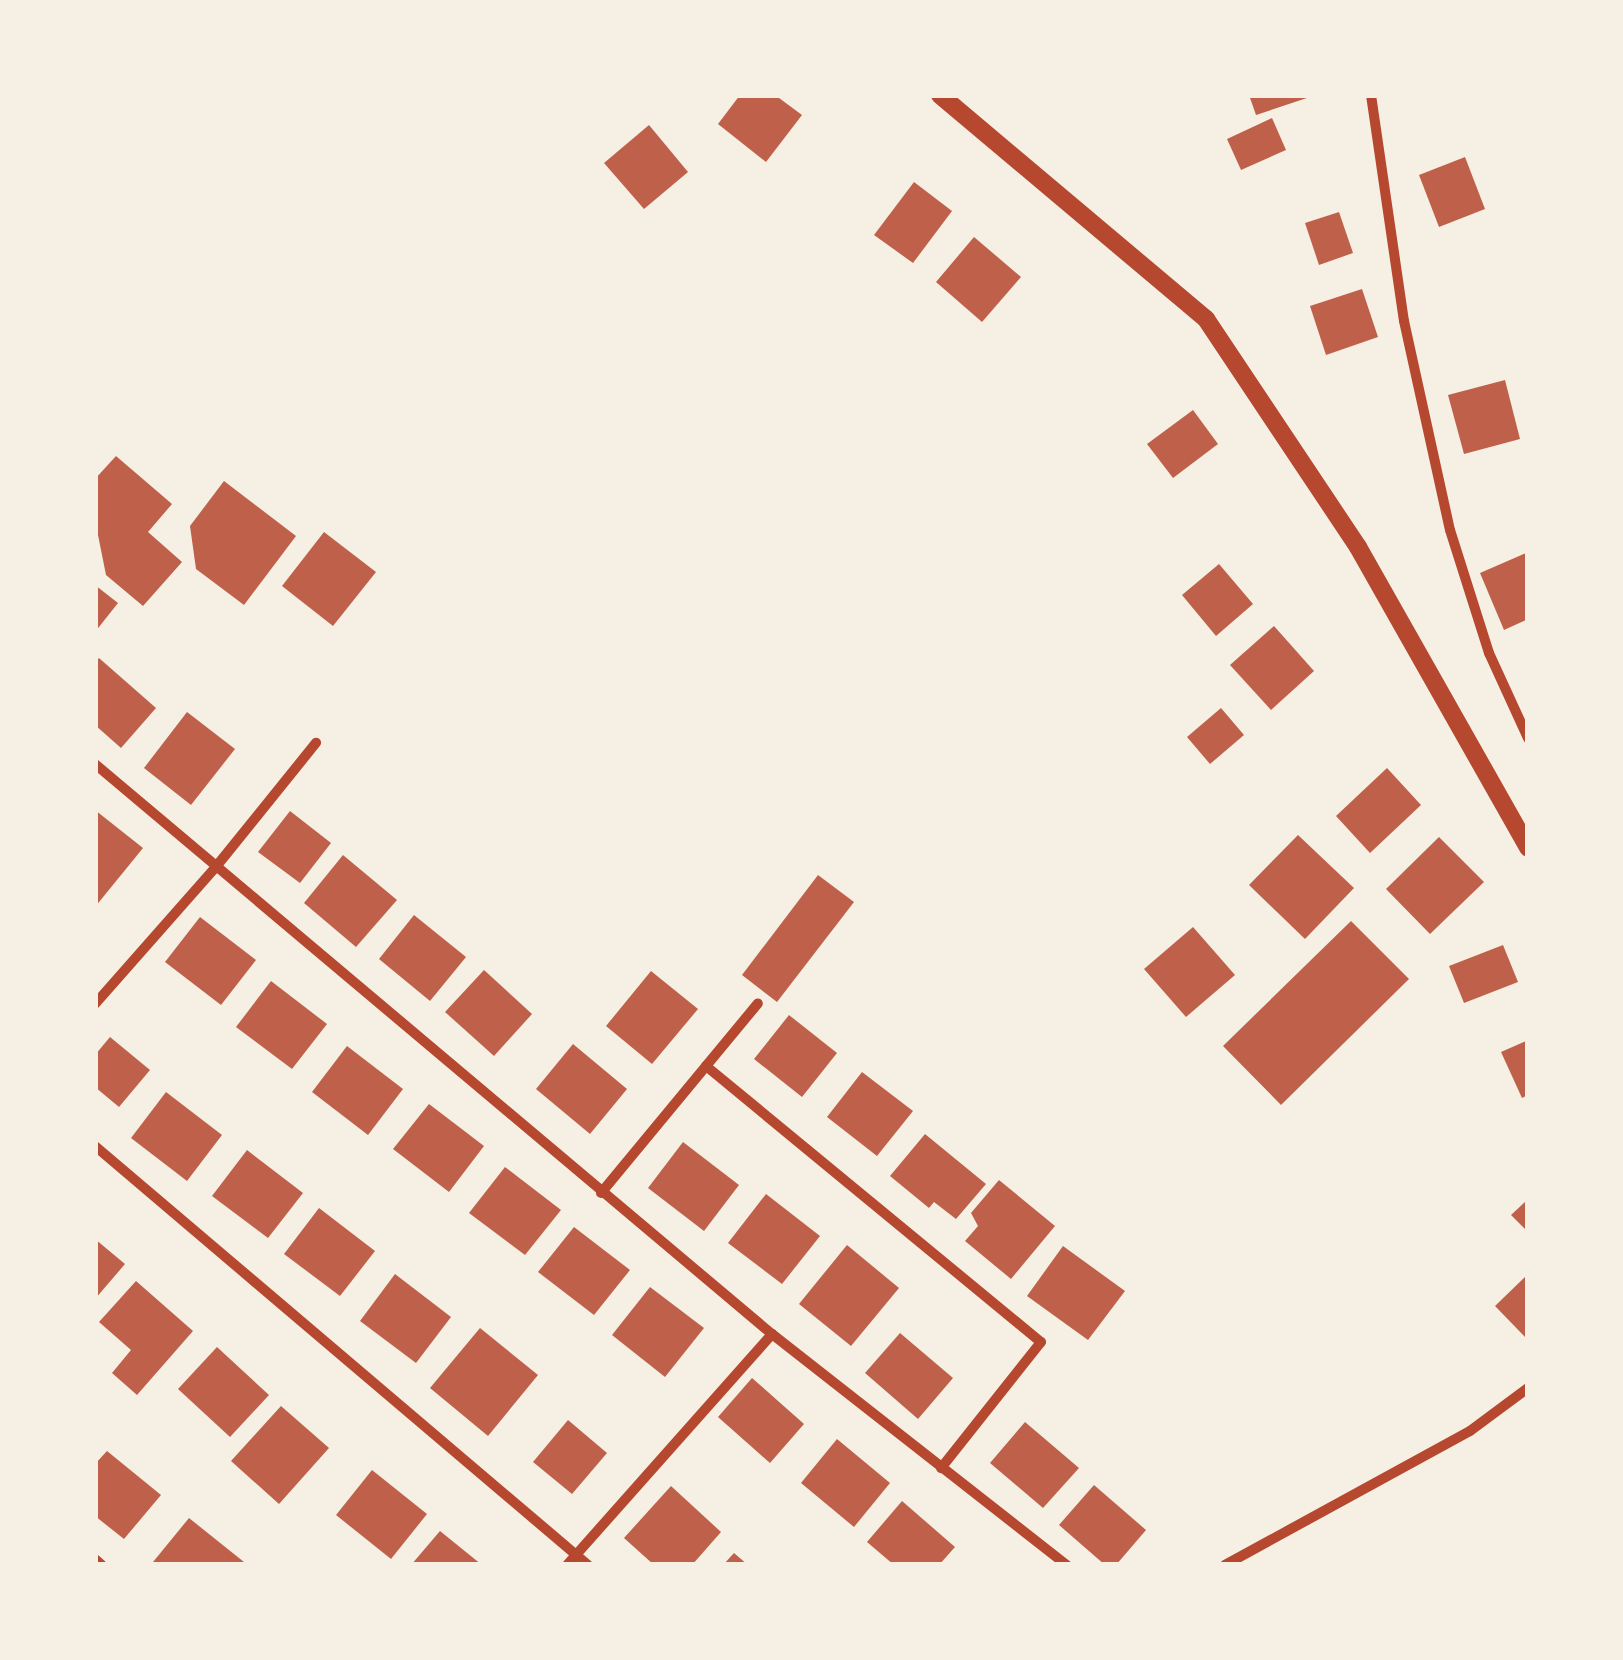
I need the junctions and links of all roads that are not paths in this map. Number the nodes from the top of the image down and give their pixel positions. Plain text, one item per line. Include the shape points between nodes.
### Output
1 (940, 95) edge
2 (1370, 95) edge
3 (1528, 738) edge
4 (316, 742) dead end
5 (95, 764) edge
6 (1528, 848) edge
7 (215, 868) junction
8 (758, 1003) dead end
9 (95, 1004) edge
10 (706, 1066) junction
11 (95, 1146) edge
12 (601, 1193) junction
13 (772, 1334) junction
14 (1528, 1388) edge
15 (941, 1468) junction
16 (576, 1555) junction
17 (95, 1559) edge
18 (102, 1565) edge
19 (567, 1565) edge
20 (588, 1565) edge
21 (1066, 1565) edge
22 (1224, 1565) edge

1 - 6 street via 1206,319 1358,547
2 - 3 street via 1404,321 1450,530 1489,653
4 - 7 street
5 - 7 street
7 - 9 street
7 - 12 street
8 - 10 street
10 - 12 street
10 - 15 street via 1041,1342
11 - 16 street
12 - 13 street
13 - 15 street
13 - 16 street
14 - 22 street via 1470,1431
15 - 21 street
16 - 19 street
16 - 20 street
17 - 18 street

